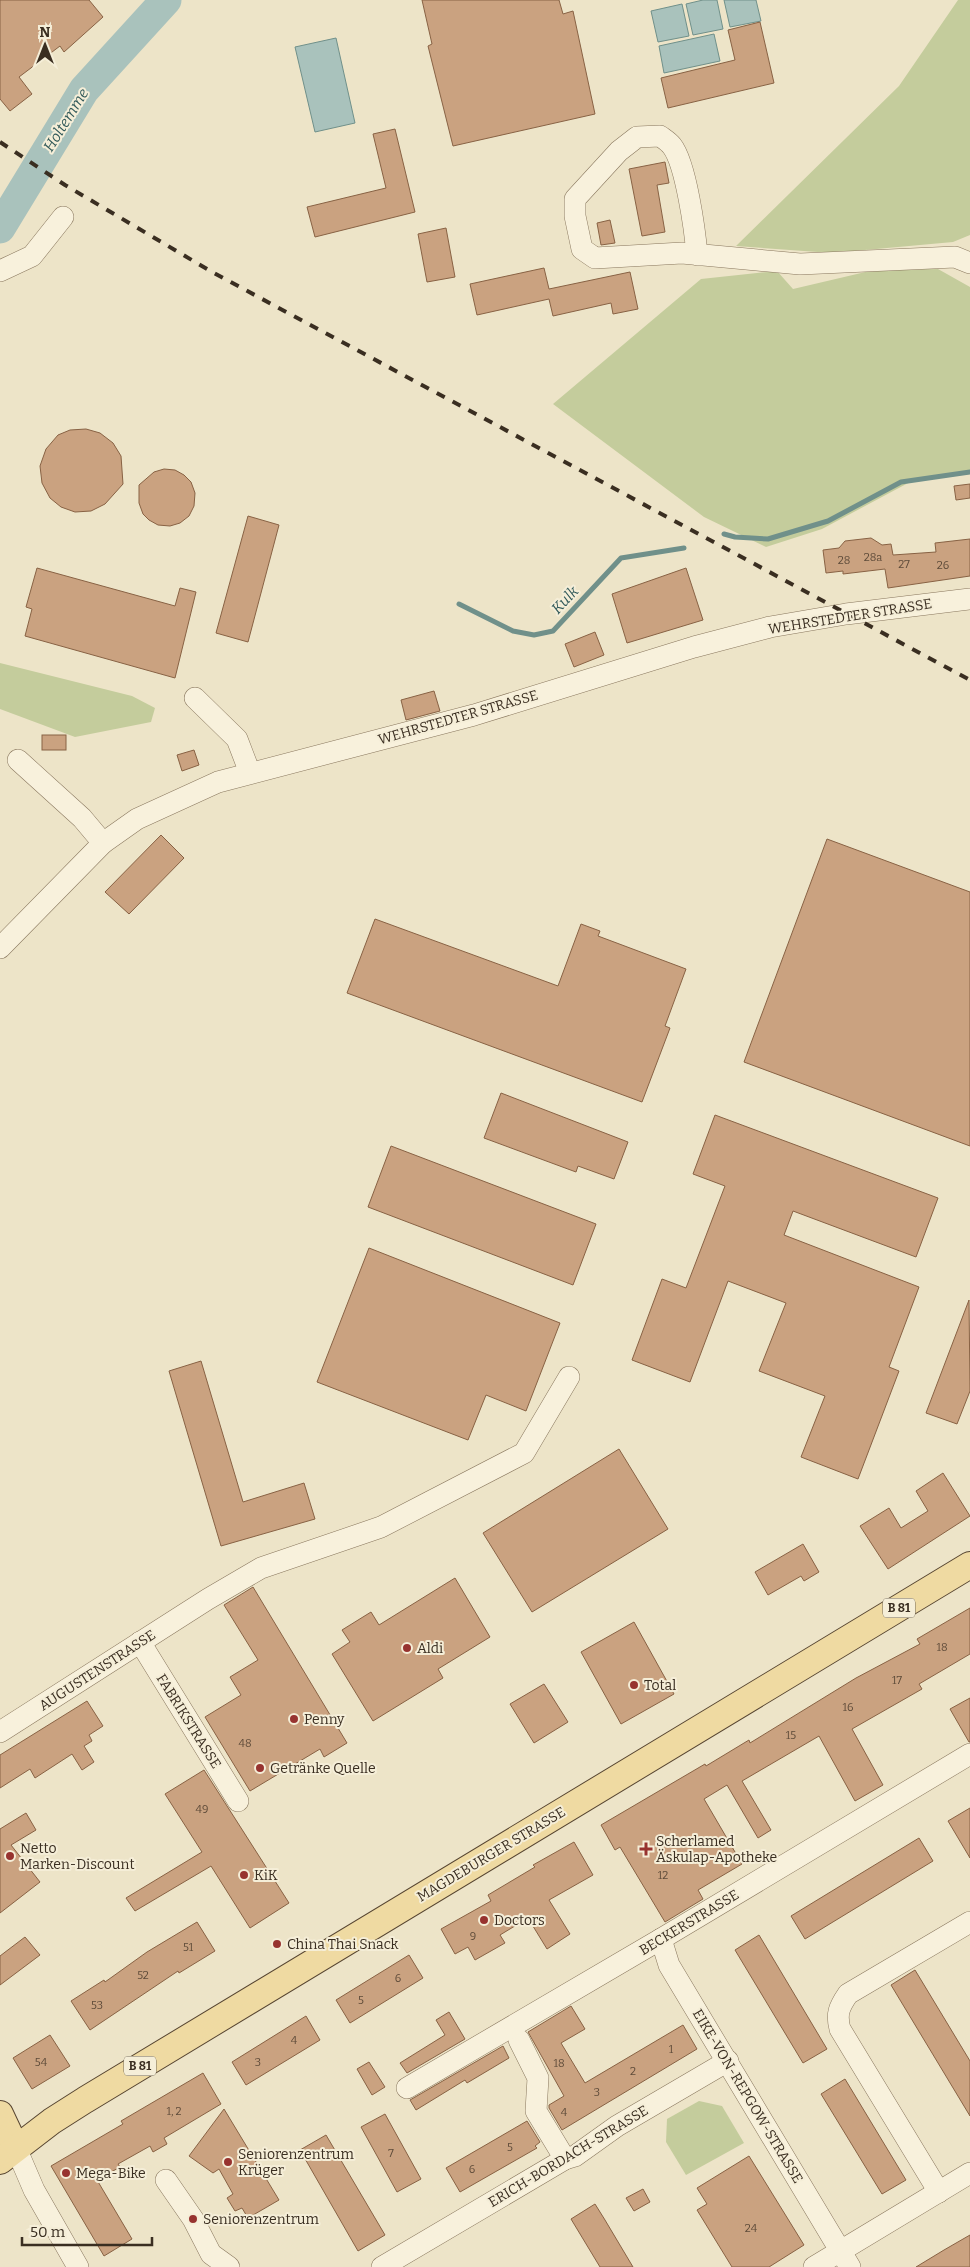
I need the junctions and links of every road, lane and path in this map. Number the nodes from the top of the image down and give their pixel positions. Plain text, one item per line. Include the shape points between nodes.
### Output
1 (63, 217) dead end
2 (697, 255) junction
3 (970, 263) edge
4 (0, 271) edge
5 (970, 599) edge
6 (195, 698) dead end
7 (18, 760) dead end
8 (250, 773) junction
9 (103, 843) junction
10 (0, 948) edge
11 (569, 1377) dead end
12 (970, 1565) edge
13 (140, 1642) junction
14 (0, 1732) edge
15 (970, 1754) edge
16 (238, 1801) dead end
17 (970, 1922) edge
18 (661, 1939) junction
19 (519, 2040) dead end
20 (728, 2061) junction
21 (407, 2088) dead end
22 (0, 2114) edge
23 (8, 2155) edge
24 (565, 2158) junction
25 (970, 2173) edge
26 (166, 2180) dead end
27 (939, 2192) junction
28 (845, 2259) edge
29 (78, 2267) edge
30 (229, 2267) edge
31 (382, 2267) edge
32 (814, 2267) edge

1 - 4 street via 32,256
2 - 2 street via 595,258 582,249 575,199 637,136 660,136 672,146 680,165
2 - 3 street via 800,264 955,257
5 - 8 street, WEHRSTEDTER STRASSE via 770,627 474,715
6 - 8 street via 237,738
7 - 9 street via 82,818
8 - 9 street, WEHRSTEDTER STRASSE via 218,782 138,818
9 - 10 street, WEHRSTEDTER STRASSE
11 - 13 street, AUGUSTENSTRASSE via 524,1454 381,1527 261,1568
12 - 23 main road, MAGDEBURGER STRASSE / B 81 via 85,2100
13 - 14 street, AUGUSTENSTRASSE
13 - 16 street, FABRIKSTRASSE
15 - 18 street, BECKERSTRASSE
17 - 27 street via 848,1994 837,2017 840,2029
18 - 20 street, EIKE-VON-REPGOW-STRASSE via 669,1965
18 - 21 street, BECKERSTRASSE
19 - 24 street via 538,2078 536,2111
20 - 24 street, ERICH-BORDACH-STRASSE via 575,2156
20 - 28 street, EIKE-VON-REPGOW-STRASSE
22 - 23 main road
23 - 29 street via 34,2190
24 - 31 street, ERICH-BORDACH-STRASSE
25 - 27 street
26 - 30 street via 211,2254
27 - 28 street
28 - 32 street

